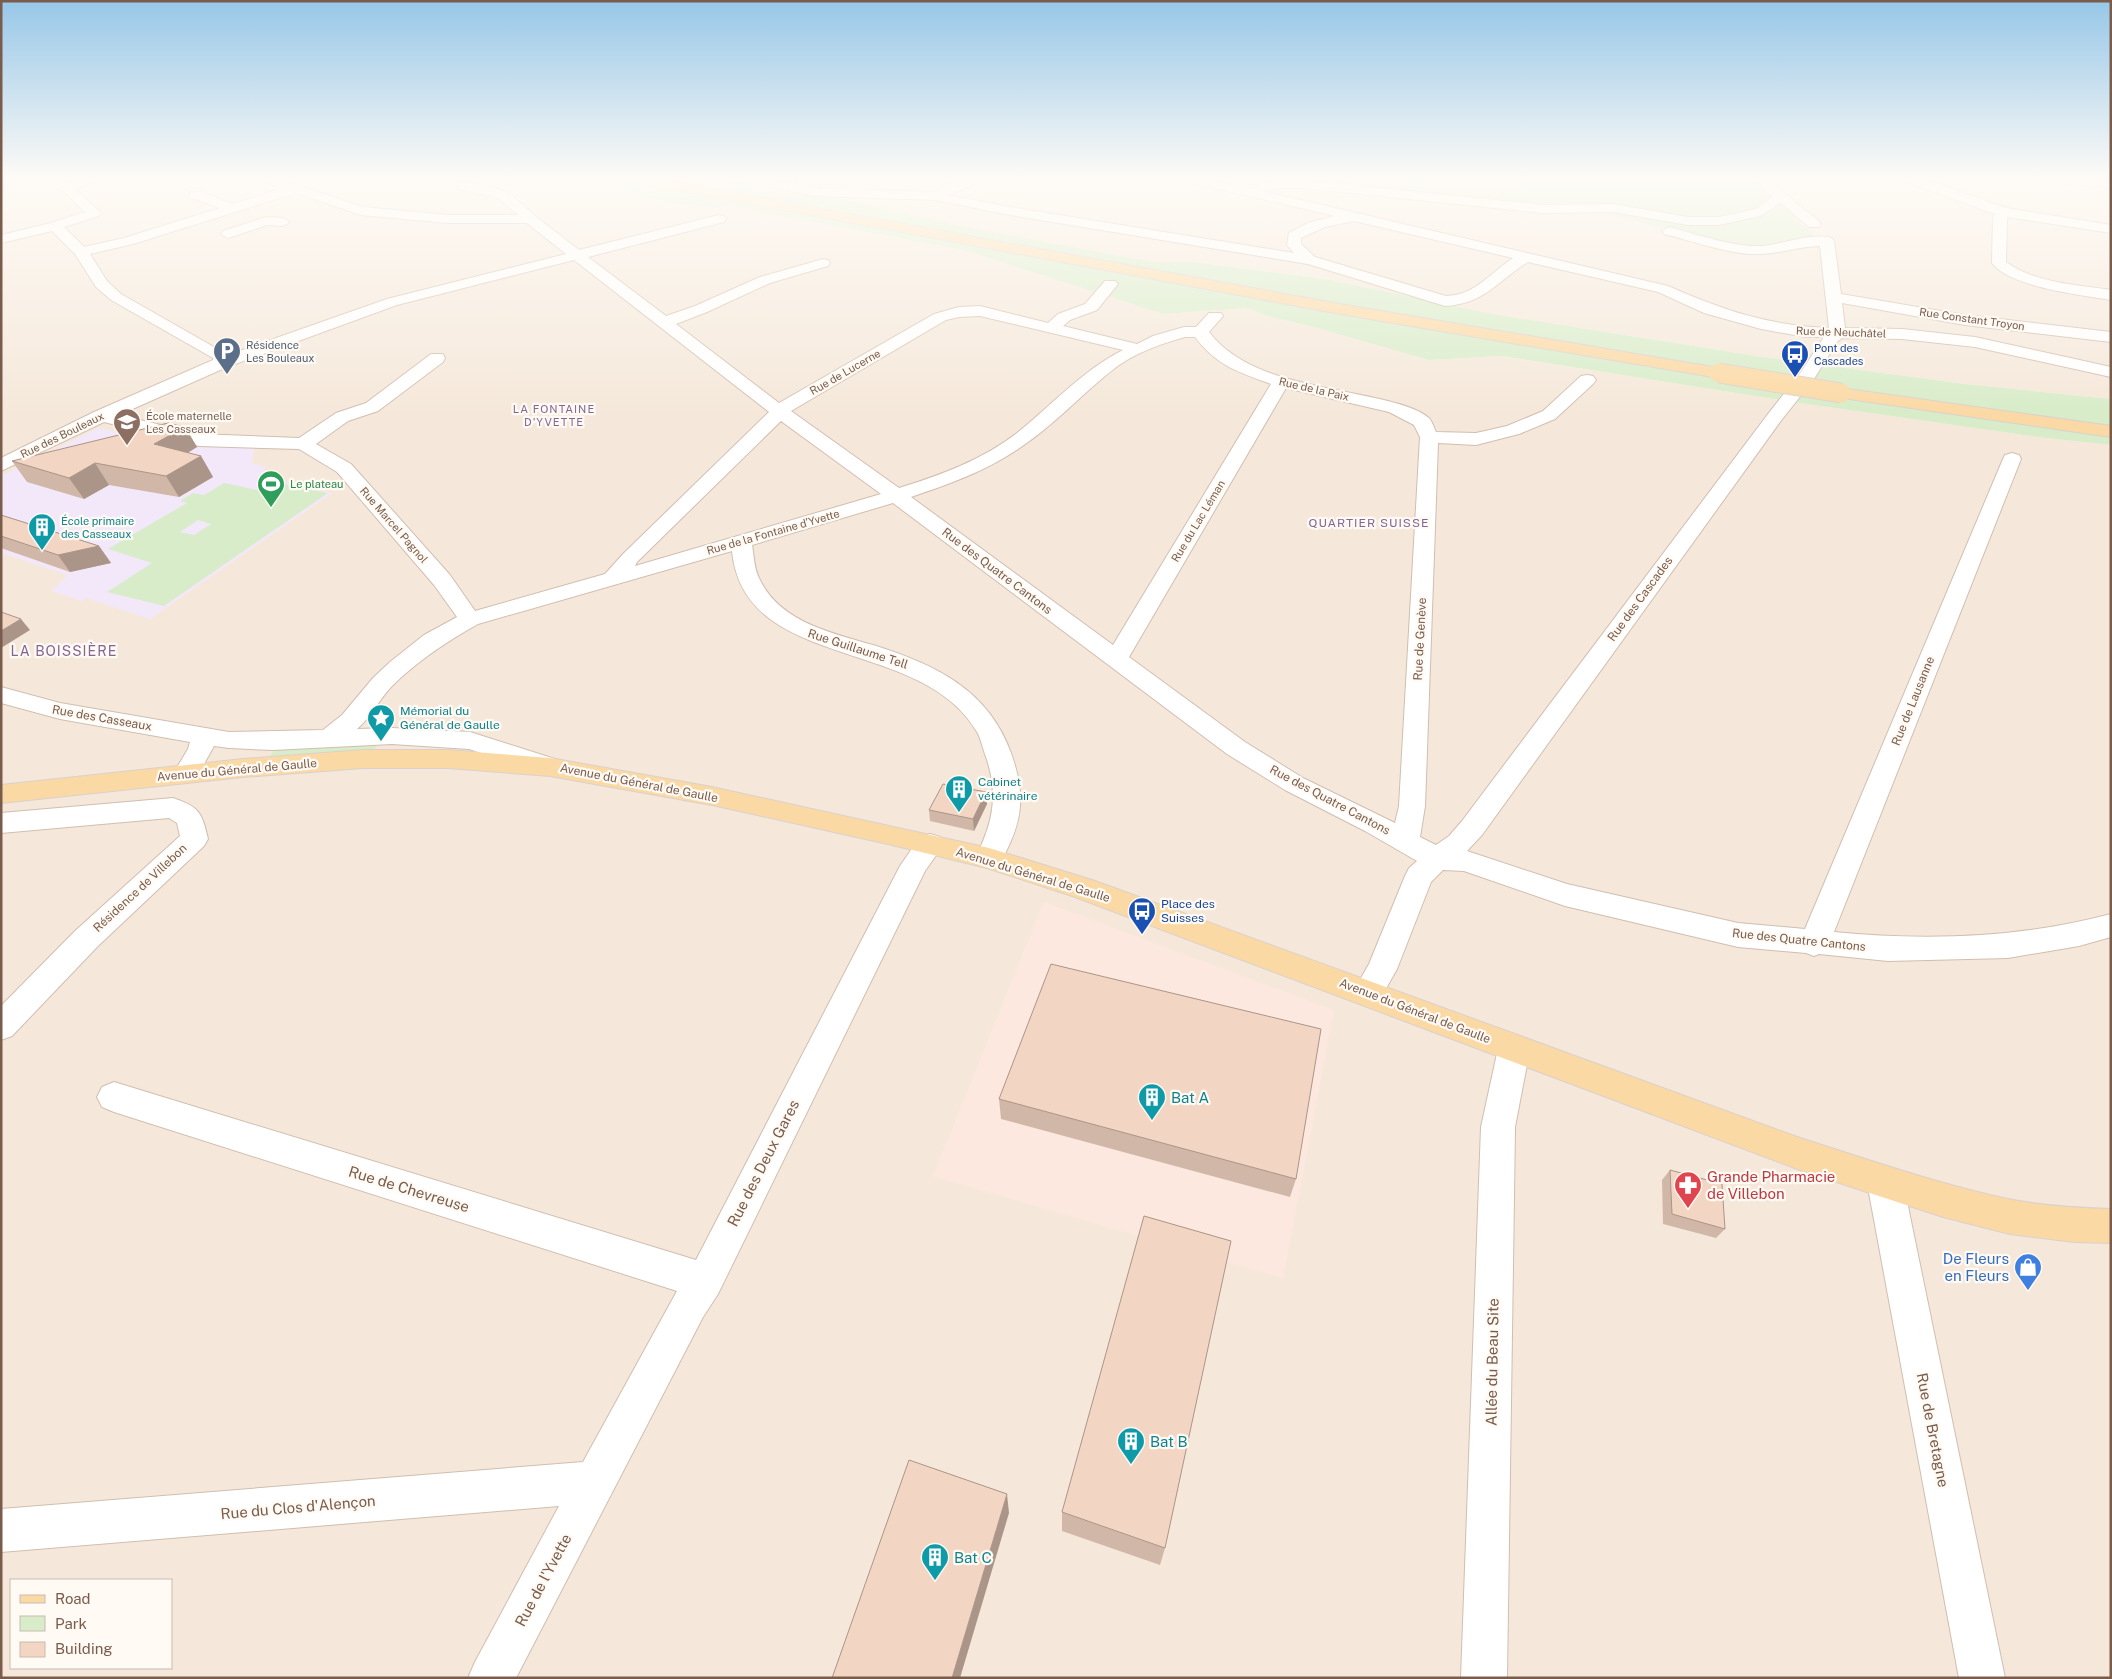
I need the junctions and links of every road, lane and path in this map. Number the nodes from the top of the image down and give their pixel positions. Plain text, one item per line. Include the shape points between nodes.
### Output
1 (85, 258) edge
2 (568, 258) edge
3 (581, 258) edge
4 (1067, 258) edge
5 (1300, 258) edge
6 (1523, 258) edge
7 (1531, 258) edge
8 (1830, 258) edge
9 (1999, 258) edge
10 (1310, 260) joint
11 (823, 263) dead end
12 (1110, 284) dead end
13 (2111, 295) edge
14 (1833, 297) junction
15 (1215, 316) dead end
16 (664, 323) junction
17 (1053, 327) junction
18 (1200, 332) junction
19 (1838, 333) junction
20 (2111, 337) edge
21 (1138, 349) junction
22 (416, 356) dead end
23 (221, 363) junction
24 (2111, 372) edge
25 (1587, 380) dead end
26 (1281, 382) junction
27 (779, 412) junction
28 (100, 416) junction
29 (2111, 432) edge
30 (1429, 437) junction
31 (303, 444) junction
32 (2012, 459) dead end
33 (1, 465) edge
34 (896, 496) junction
35 (741, 540) junction
36 (612, 579) junction
37 (470, 618) junction
38 (1115, 660) junction
39 (1, 695) edge
40 (204, 736) junction
41 (330, 738) junction
42 (258, 741) junction
43 (550, 767) junction
44 (243, 768) junction
45 (186, 774) junction
46 (1, 794) edge
47 (1, 823) edge
48 (1404, 841) junction
49 (930, 844) junction
50 (988, 858) junction
51 (1436, 859) junction
52 (2111, 925) edge
53 (1814, 944) junction
54 (1368, 992) junction
55 (1, 1027) edge
56 (1514, 1049) junction
57 (114, 1097) dead end
58 (1886, 1182) junction
59 (2111, 1226) edge
60 (705, 1281) junction
61 (595, 1482) junction
62 (1, 1531) edge
63 (491, 1678) edge
64 (1484, 1678) edge
65 (1982, 1678) edge

1 - 23 street via 101,284 116,297 222,356
2 - 23 street, Rue des Bouleaux via 392,302
3 - 16 street, Rue des Quatre Cantons
4 - 29 main road, bridge via 1340,309 1841,393
5 - 10 street
6 - 10 street via 1471,298 1459,302 1445,301
7 - 19 street, Rue de Neuchâtel via 1664,289 1736,319 1806,332
8 - 14 street
9 - 13 street via 2002,267 2034,280
11 - 16 street via 765,280
12 - 17 street via 1091,306 1064,317
14 - 19 street
14 - 20 street, Rue Constant Troyon via 1964,320
15 - 18 street
16 - 27 street, Rue des Quatre Cantons
17 - 21 street, Rue de Lucerne
17 - 27 street, Rue de Lucerne via 980,311 940,317
18 - 21 street, Rue de la Fontaine d’Yvette via 1184,332
18 - 26 street, Rue de la Paix via 1213,349 1239,367
19 - 24 street, Rue de Neuchâtel via 1902,334 1975,342
19 - 51 street, Rue des Cascades via 1472,828
21 - 34 street, Rue de la Fontaine d’Yvette via 1111,363 1022,438 988,460
22 - 31 street via 444,359 372,407 342,417
23 - 28 street, Rue des Bouleaux
25 - 30 street via 1549,414 1513,430 1476,439
26 - 30 street, Rue de la Paix via 1395,408 1422,422
26 - 38 street, Rue du Lac Léman
27 - 34 street, Rue des Quatre Cantons
27 - 36 street, Rue de Lucerne
28 - 31 street, Rue Marcel Pagnol via 199,440
28 - 33 street, Rue des Bouleaux
30 - 48 street, Rue de Genève via 1412,806
31 - 37 street, Rue Marcel Pagnol via 344,468 442,580
32 - 53 street, Rue de Lausanne
34 - 35 street, Rue de la Fontaine d’Yvette
34 - 38 street, Rue des Quatre Cantons
35 - 36 street, Rue de la Fontaine d’Yvette
35 - 50 street, Rue Guillaume Tell via 747,576 762,600 784,619 829,641 911,666 950,688 973,708 987,727 1006,780 1008,808 1000,837
36 - 37 street, Rue de la Fontaine d’Yvette
37 - 41 street, Rue de la Fontaine d’Yvette via 432,640 398,667 351,720
38 - 48 street, Rue des Quatre Cantons via 1236,748 1294,784
39 - 40 street, Rue des Casseaux via 60,711
40 - 42 street, Rue des Casseaux
40 - 45 street via 201,749
41 - 42 street, Rue des Casseaux
41 - 43 street, Rue des Casseaux via 392,736 470,741
42 - 44 street
43 - 44 main road, Avenue du Général de Gaulle via 448,758
43 - 49 main road, Avenue du Général de Gaulle via 712,796
44 - 45 main road, Avenue du Général de Gaulle
45 - 46 main road, Avenue du Général de Gaulle
47 - 55 street, Résidence de Villebon via 173,808 190,818 194,839 86,939
48 - 51 street, Rue des Quatre Cantons
49 - 50 main road, Avenue du Général de Gaulle
49 - 60 street, Rue des Deux Gares via 914,866
50 - 54 main road, Avenue du Général de Gaulle via 1086,889
51 - 53 street, Rue des Quatre Cantons via 1464,861 1565,895 1738,936
51 - 54 street via 1419,876 1382,969
52 - 53 street, Rue des Quatre Cantons via 2008,946 1888,949
54 - 56 main road, Avenue du Général de Gaulle
56 - 58 main road, Avenue du Général de Gaulle via 1800,1154
56 - 64 street, Allée du Beau Site via 1498,1127
57 - 60 street, Rue de Chevreuse
58 - 59 main road, Avenue du Général de Gaulle via 2010,1217
58 - 65 street, Rue de Bretagne
60 - 61 street, Rue des Deux Gares
61 - 62 street, Rue du Clos d'Alençon
61 - 63 street, Rue de l'Yvette

